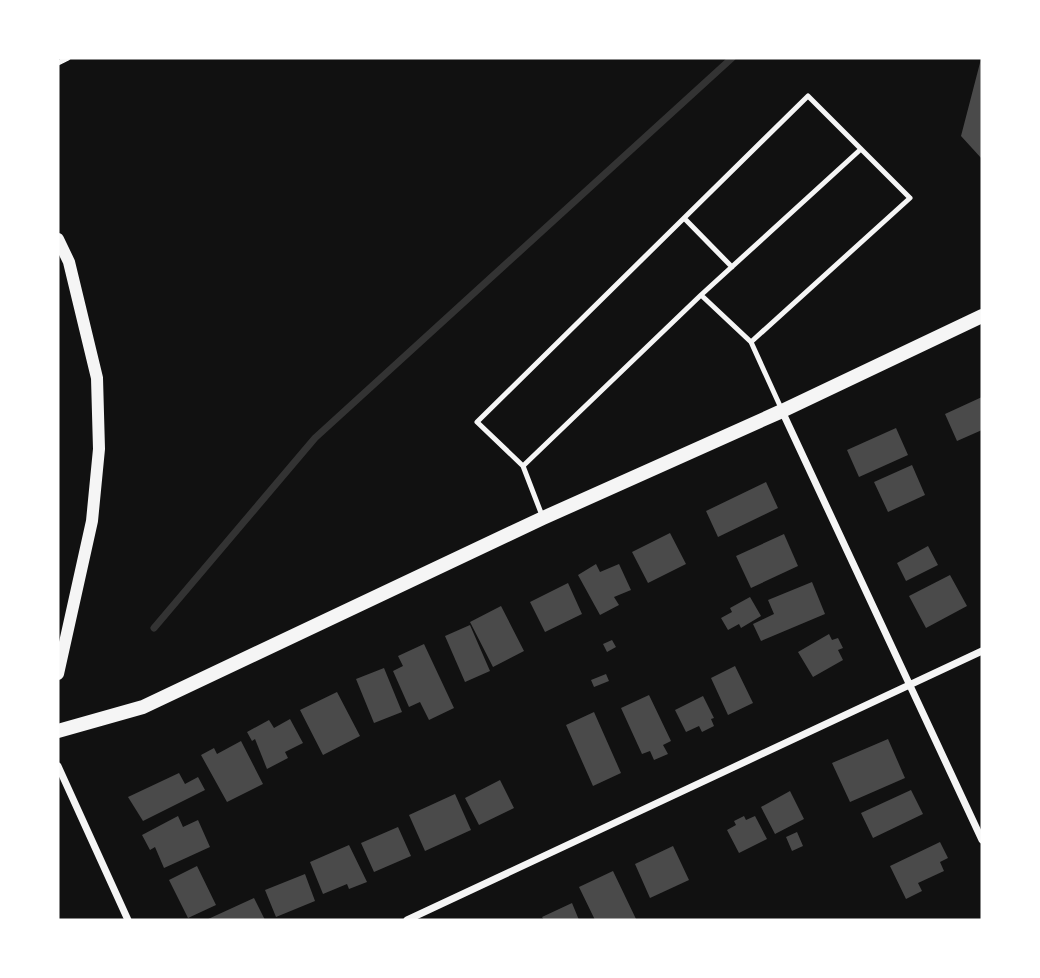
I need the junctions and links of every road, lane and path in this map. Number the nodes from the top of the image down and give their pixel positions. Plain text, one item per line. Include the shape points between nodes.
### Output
1 (68, 58) edge
2 (58, 62) edge
3 (862, 149) junction
4 (684, 218) junction
5 (58, 239) edge
6 (732, 267) junction
7 (701, 295) junction
8 (982, 316) edge
9 (751, 342) junction
10 (782, 411) junction
11 (523, 466) junction
12 (543, 518) junction
13 (982, 651) edge
14 (58, 674) edge
15 (909, 685) junction
16 (58, 731) edge
17 (58, 766) edge
18 (982, 840) edge
19 (128, 920) edge
20 (407, 920) edge

1 - 2 lane
3 - 4 lane via 808,96
3 - 6 lane
3 - 9 lane via 910,198
4 - 6 lane
4 - 11 lane via 477,422
5 - 14 street via 69,262 97,378 99,449 92,521
6 - 7 lane
7 - 9 lane
7 - 11 lane
8 - 10 main road
9 - 10 lane
10 - 12 main road
10 - 15 street
11 - 12 lane
12 - 16 main road via 143,707
13 - 15 street
15 - 18 street
15 - 20 street
17 - 19 street

